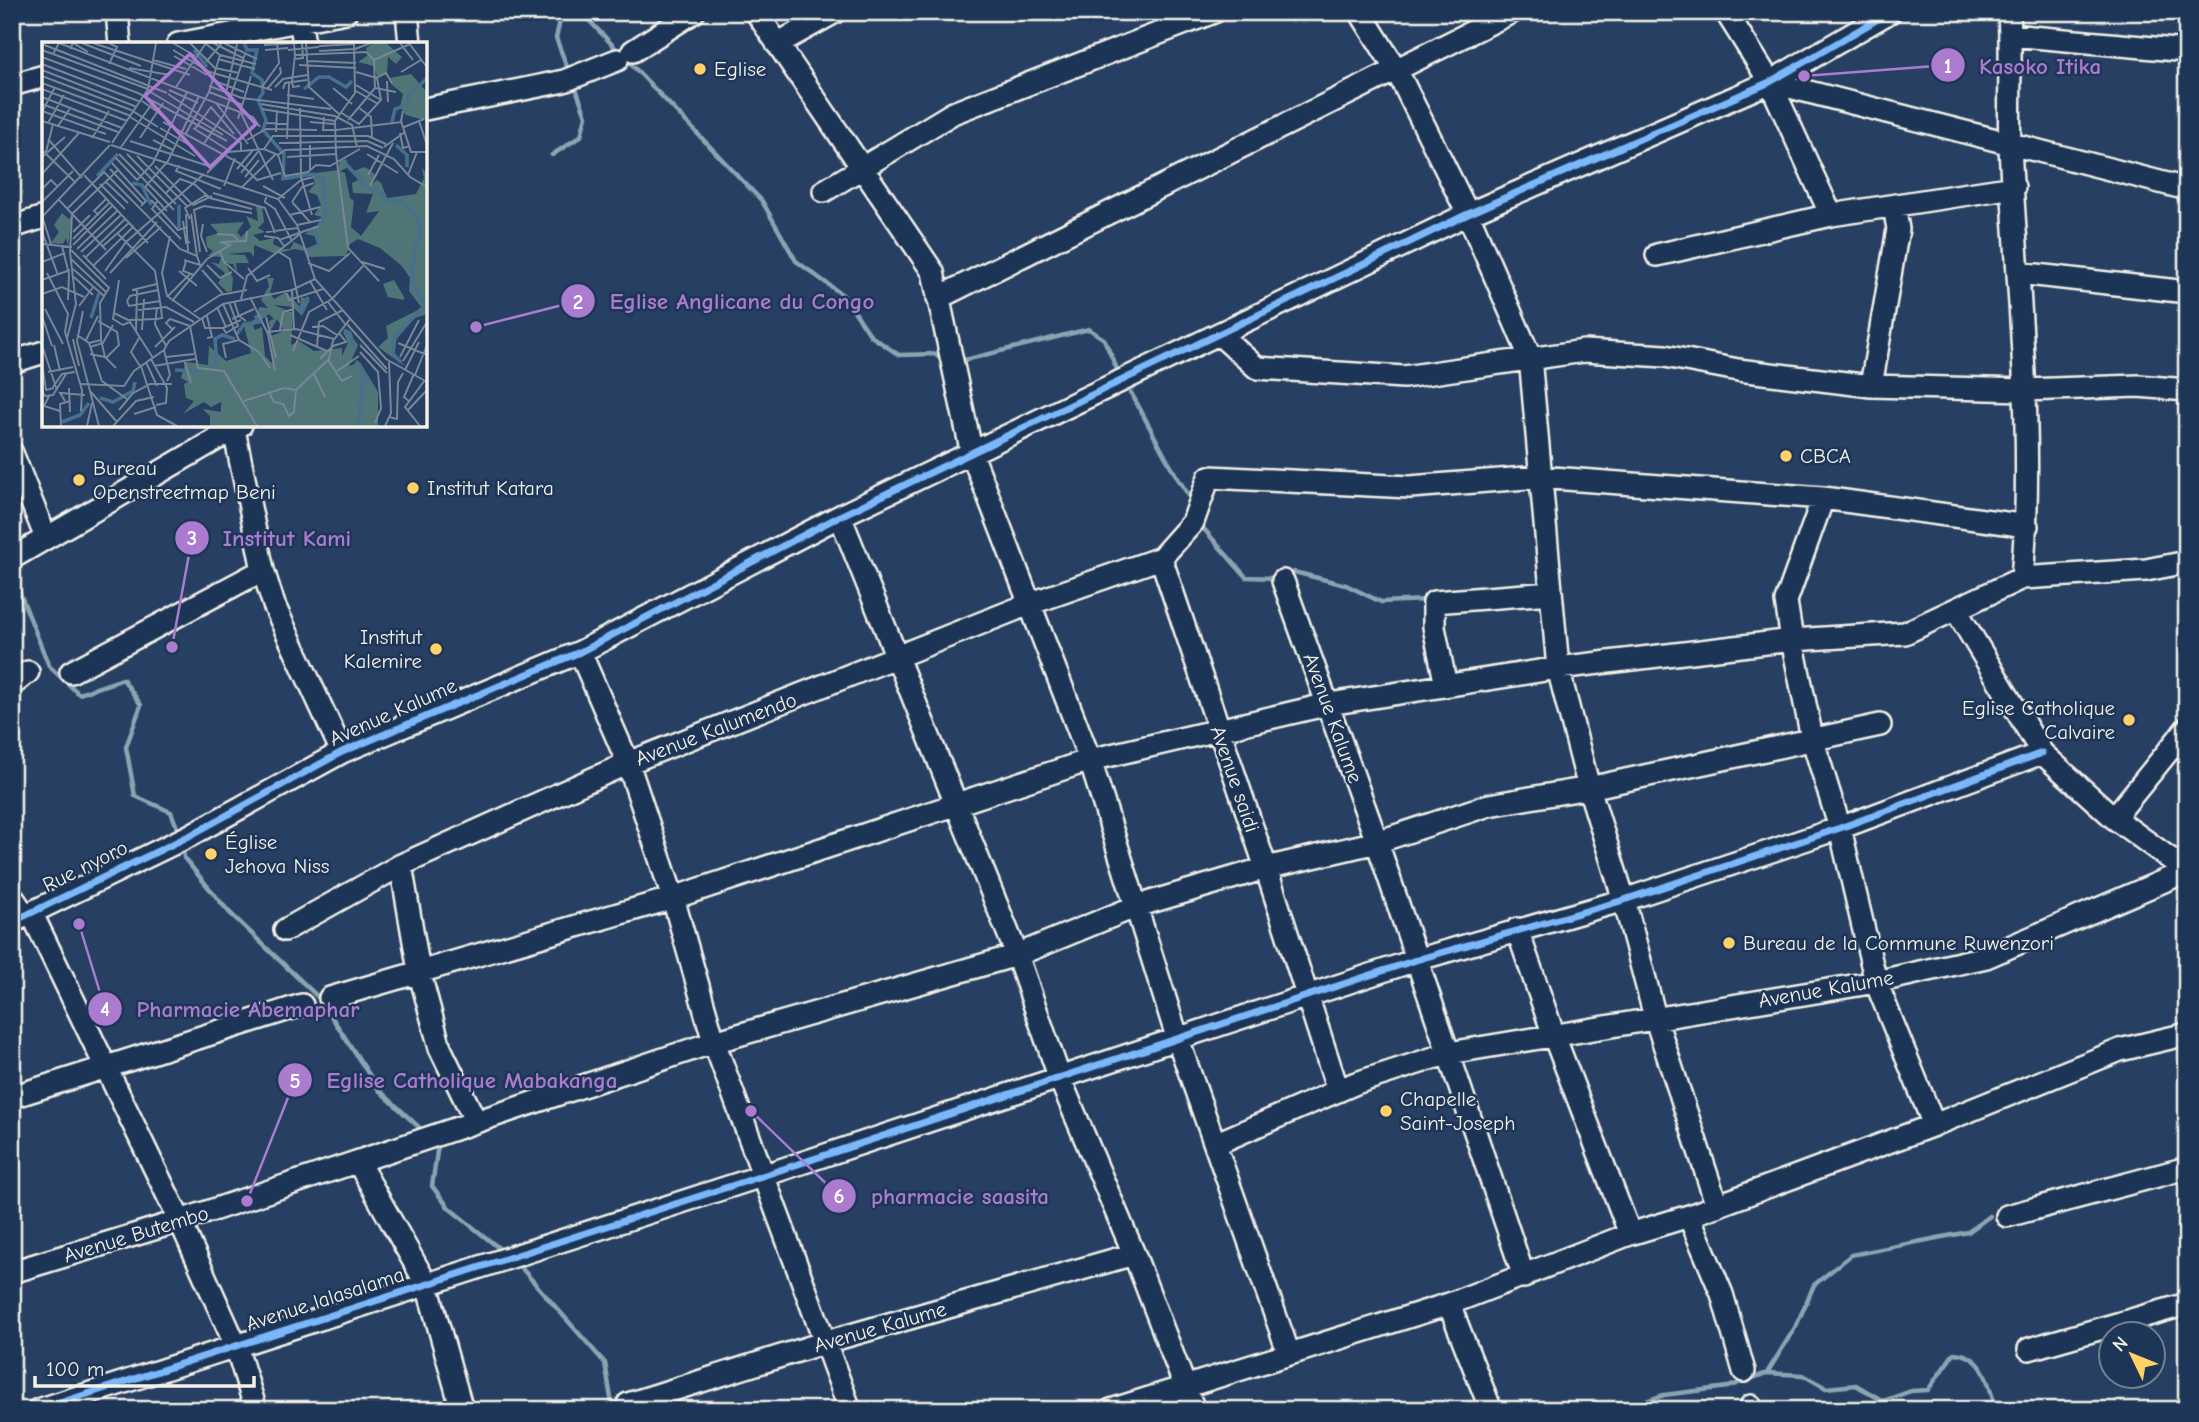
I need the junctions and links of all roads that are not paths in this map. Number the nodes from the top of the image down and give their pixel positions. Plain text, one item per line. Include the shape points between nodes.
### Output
1 (117, 12) edge
2 (346, 12) edge
3 (407, 12) edge
4 (694, 12) edge
5 (756, 12) edge
6 (835, 12) edge
7 (1360, 12) edge
8 (1512, 12) edge
9 (1726, 12) edge
10 (1890, 12) edge
11 (2009, 12) edge
12 (1206, 14) edge
13 (300, 16) edge
14 (2011, 35) junction
15 (121, 42) edge
16 (187, 42) edge
17 (304, 42) edge
18 (410, 42) edge
19 (777, 44) junction
20 (2187, 51) edge
21 (1397, 71) junction
22 (42, 77) edge
23 (1770, 82) junction
24 (12, 85) edge
25 (427, 109) edge
26 (2010, 145) junction
27 (864, 166) junction
28 (2014, 187) junction
29 (2187, 189) edge
30 (824, 191) dead end
31 (1894, 206) junction
32 (1468, 214) junction
33 (1831, 215) junction
34 (42, 218) edge
35 (12, 227) edge
36 (1657, 255) dead end
37 (2018, 273) junction
38 (2187, 292) edge
39 (938, 298) junction
40 (1220, 335) junction
41 (42, 353) edge
42 (1530, 357) junction
43 (12, 362) edge
44 (1871, 386) junction
45 (2025, 390) junction
46 (2187, 390) edge
47 (236, 427) edge
48 (12, 453) edge
49 (972, 454) junction
50 (1539, 477) junction
51 (1823, 498) junction
52 (840, 516) junction
53 (2027, 526) junction
54 (46, 538) junction
55 (14, 557) edge
56 (1161, 558) junction
57 (2187, 562) edge
58 (263, 570) junction
59 (2022, 578) junction
60 (1283, 581) dead end
61 (1551, 593) junction
62 (1032, 603) junction
63 (1956, 610) junction
64 (1792, 640) junction
65 (580, 652) junction
66 (899, 657) junction
67 (1558, 668) junction
68 (71, 672) dead end
69 (1446, 685) junction
70 (1329, 704) junction
71 (1880, 725) dead end
72 (2187, 728) edge
73 (1218, 730) junction
74 (1812, 738) junction
75 (342, 752) junction
76 (2042, 753) junction
77 (1090, 760) junction
78 (628, 763) junction
79 (1588, 788) junction
80 (957, 806) junction
81 (2114, 818) junction
82 (1840, 828) junction
83 (182, 839) joint
84 (1377, 842) junction
85 (401, 865) junction
86 (1266, 868) junction
87 (2187, 871) edge
88 (12, 896) edge
89 (673, 898) junction
90 (1624, 900) junction
91 (1137, 906) junction
92 (23, 916) edge
93 (1517, 929) junction
94 (285, 930) dead end
95 (1017, 956) junction
96 (1416, 960) junction
97 (419, 971) junction
98 (1876, 982) junction
99 (1309, 995) junction
100 (330, 998) dead end
101 (302, 1005) dead end
102 (1654, 1017) junction
103 (2187, 1034) edge
104 (1554, 1036) junction
105 (1178, 1040) junction
106 (714, 1042) junction
107 (1449, 1053) junction
108 (104, 1066) junction
109 (1060, 1079) junction
110 (1338, 1091) junction
111 (12, 1097) edge
112 (476, 1122) junction
113 (1934, 1125) junction
114 (1215, 1144) junction
115 (358, 1162) junction
116 (2187, 1168) edge
117 (765, 1175) junction
118 (1717, 1206) junction
119 (1689, 1216) junction
120 (2007, 1216) dead end
121 (180, 1221) junction
122 (1630, 1234) junction
123 (1134, 1254) junction
124 (12, 1272) edge
125 (1524, 1277) junction
126 (427, 1285) junction
127 (1449, 1304) junction
128 (2187, 1304) edge
129 (826, 1342) junction
130 (236, 1346) junction
131 (2029, 1349) dead end
132 (1289, 1354) junction
133 (1744, 1371) dead end
134 (1186, 1388) junction
135 (628, 1404) dead end
136 (38, 1410) edge
137 (256, 1410) edge
138 (462, 1410) edge
139 (850, 1410) edge
140 (1111, 1410) edge
141 (1194, 1410) edge
142 (1491, 1410) edge

1 - 15 street
2 - 13 street
3 - 18 street
4 - 25 street via 625,56 572,78
5 - 19 street
6 - 19 street
7 - 21 street
8 - 21 street
9 - 23 street
10 - 23 street, Avenue Kalume
11 - 14 street
12 - 27 street via 953,113
13 - 16 street
13 - 17 street
14 - 20 street
14 - 26 street
19 - 27 street
21 - 32 street
21 - 39 street
22 - 24 street
23 - 26 street
23 - 32 street, Avenue Kalume
23 - 33 street
26 - 28 street
26 - 29 street
27 - 30 street
27 - 39 street via 933,272
28 - 31 street
28 - 37 street
31 - 33 street
31 - 44 street via 1898,229
32 - 40 street, Avenue Kalume
32 - 42 street
33 - 36 street
34 - 35 street
37 - 38 street
37 - 45 street
39 - 49 street
40 - 42 street via 1257,368 1404,377
40 - 49 street, Avenue Kalume
41 - 43 street
42 - 44 street via 1584,351 1665,356
42 - 50 street
44 - 45 street
45 - 46 street via 2138,386
45 - 53 street
47 - 54 street
47 - 58 street
48 - 54 street
49 - 52 street, Avenue Kalume
49 - 62 street
50 - 51 street
50 - 56 street via 1410,488 1209,477 1193,522
50 - 61 street
51 - 53 street
51 - 64 street via 1786,601
52 - 65 street, Avenue Kalume
52 - 66 street
53 - 59 street
54 - 55 street
56 - 62 street, Avenue Kalumendo
56 - 73 street, Avenue saidi
57 - 59 street via 2146,570
58 - 68 street
58 - 75 street via 274,605
59 - 63 street
60 - 70 street, Avenue Kalume
61 - 67 street
61 - 69 street via 1434,602 1434,627
62 - 66 street, Avenue Kalumendo
62 - 77 street
63 - 64 street via 1905,633
63 - 76 street
64 - 67 street
64 - 74 street
65 - 75 street, Avenue Kalume
65 - 78 street
66 - 78 street, Avenue Kalumendo
66 - 80 street
67 - 69 street
67 - 79 street
69 - 70 street
70 - 73 street
70 - 84 street, Avenue Kalume
71 - 74 street, Avenue Butembo
72 - 81 street
73 - 77 street
73 - 86 street, Avenue saidi
74 - 79 street, Avenue Butembo
74 - 82 street
75 - 83 street, Avenue Kalume
76 - 81 street
76 - 82 street, Avenue lalasalama
77 - 80 street
77 - 91 street
78 - 85 street, Avenue Kalumendo
78 - 89 street
79 - 84 street, Avenue Butembo via 1489,805
79 - 90 street
80 - 89 street
80 - 95 street
81 - 87 street
82 - 90 street, Avenue lalasalama
82 - 98 street
83 - 92 street, Rue nyoro
84 - 86 street, Avenue Butembo
84 - 96 street, Avenue Kalume
85 - 94 street, Avenue Kalumendo
85 - 97 street
86 - 91 street, Avenue Butembo
86 - 99 street, Avenue saidi
87 - 98 street, Avenue Kalume via 1986,957
88 - 92 street
89 - 97 street
89 - 106 street
90 - 93 street, Avenue lalasalama
90 - 102 street
91 - 95 street, Avenue Butembo
91 - 105 street
92 - 108 street
93 - 96 street, Avenue lalasalama
93 - 104 street
95 - 106 street, Avenue Butembo
95 - 109 street
96 - 99 street, Avenue lalasalama
96 - 107 street, Avenue Kalume
97 - 100 street
97 - 112 street via 440,1048
98 - 102 street, Avenue Kalume
98 - 113 street
99 - 105 street, Avenue lalasalama
99 - 110 street, Avenue saidi
101 - 108 street
102 - 104 street, Avenue Kalume
102 - 118 street
103 - 113 street via 2120,1050
104 - 107 street, Avenue Kalume
104 - 122 street
105 - 109 street, Avenue lalasalama
105 - 114 street
106 - 112 street, Avenue Butembo
106 - 117 street
107 - 110 street, Avenue Kalume
107 - 125 street, Avenue Kalume
108 - 111 street
108 - 121 street
109 - 117 street, Avenue lalasalama
109 - 123 street
110 - 114 street, Avenue Kalume
112 - 115 street, Avenue Butembo
113 - 118 street
114 - 132 street
115 - 121 street, Avenue Butembo
115 - 126 street
116 - 120 street
117 - 126 street, Avenue lalasalama
117 - 129 street
118 - 119 street
119 - 122 street
119 - 133 street via 1722,1294
121 - 124 street, Avenue Butembo
121 - 130 street
122 - 125 street
123 - 129 street, Avenue Kalume
123 - 134 street
125 - 127 street
126 - 130 street, Avenue lalasalama
126 - 138 street
127 - 132 street
127 - 142 street
128 - 131 street
129 - 135 street, Avenue Kalume
129 - 139 street
130 - 136 street, Avenue lalasalama
130 - 137 street
132 - 134 street
134 - 140 street
134 - 141 street

